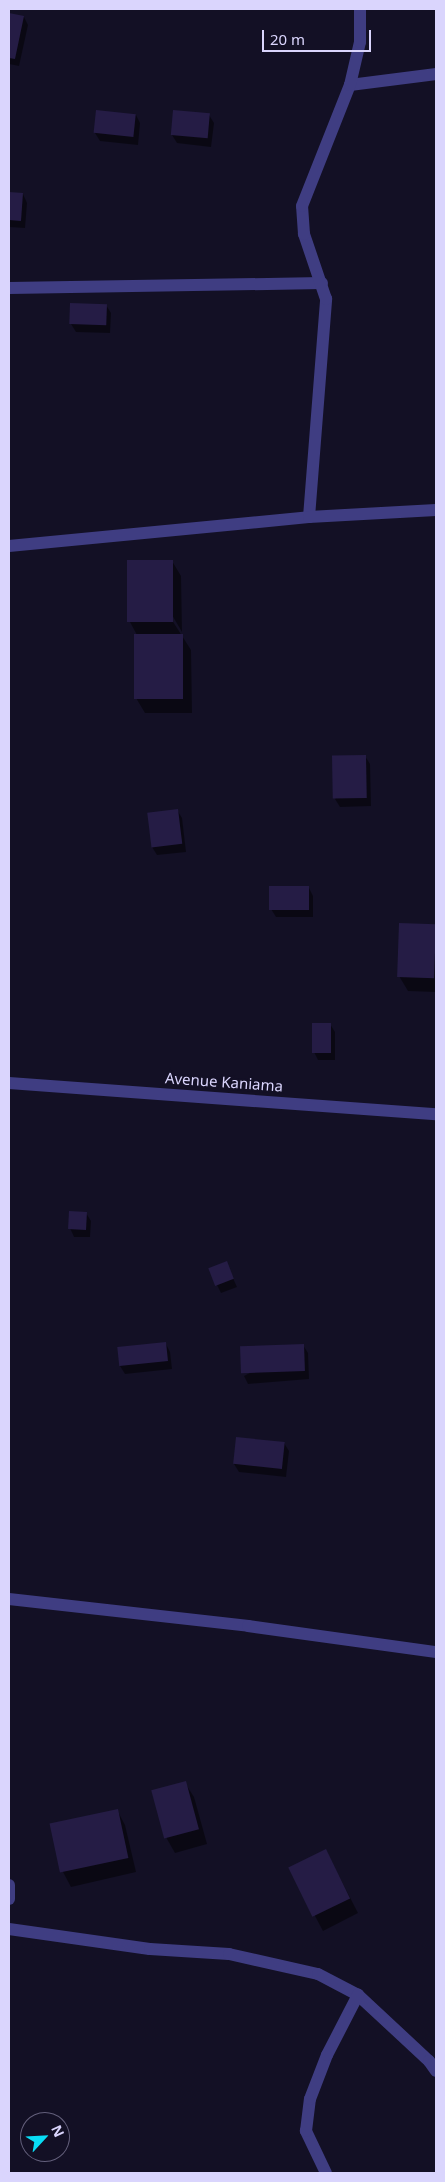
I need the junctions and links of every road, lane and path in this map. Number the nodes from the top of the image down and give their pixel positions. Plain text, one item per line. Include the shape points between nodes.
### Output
1 (360, 9) edge
2 (436, 74) edge
3 (350, 85) junction
4 (322, 283) junction
5 (9, 288) edge
6 (436, 510) edge
7 (309, 517) junction
8 (9, 546) edge
9 (9, 1082) edge
10 (436, 1114) edge
11 (9, 1600) edge
12 (436, 1652) edge
13 (9, 1885) edge
14 (9, 1899) edge
15 (9, 1929) edge
16 (358, 1996) junction
17 (436, 2071) edge
18 (326, 2173) edge

1 - 3 street via 360,42
2 - 3 street
3 - 4 street via 302,206 304,234
4 - 5 street
4 - 7 street via 326,299
6 - 7 street
7 - 8 street
9 - 10 street, Avenue Kaniama
11 - 12 street via 248,1626
13 - 14 street
15 - 16 street via 150,1949 229,1954 318,1974
16 - 17 street
16 - 18 street via 327,2055 310,2099 306,2131

